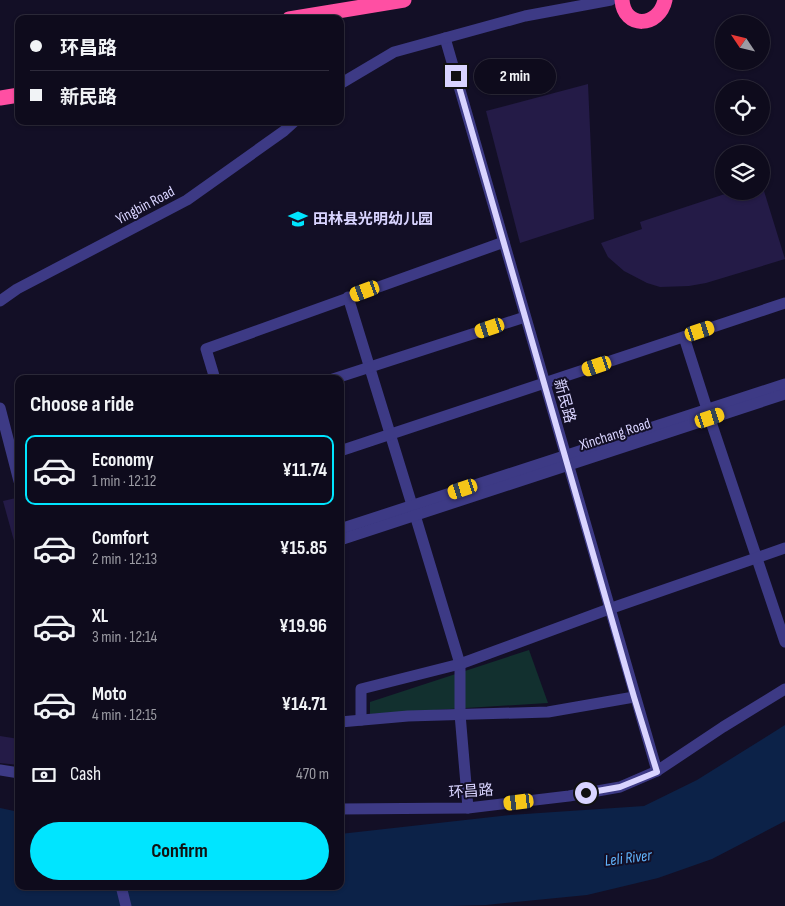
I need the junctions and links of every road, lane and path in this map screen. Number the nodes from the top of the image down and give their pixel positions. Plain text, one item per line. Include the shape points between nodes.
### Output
1 (404, 0) edge
2 (612, 0) edge
3 (622, 0) edge
4 (664, 0) edge
5 (313, 15) edge
6 (445, 38) junction
7 (344, 82) edge
8 (15, 96) edge
9 (0, 98) edge
10 (291, 125) edge
11 (504, 242) junction
12 (348, 297) junction
13 (0, 301) edge
14 (785, 303) edge
15 (525, 317) junction
16 (684, 337) junction
17 (370, 368) junction
18 (214, 375) edge
19 (344, 376) edge
20 (545, 383) junction
21 (785, 384) edge
22 (785, 394) edge
23 (0, 408) edge
24 (709, 414) junction
25 (391, 434) junction
26 (344, 450) edge
27 (566, 460) junction
28 (15, 466) edge
29 (414, 510) junction
30 (344, 528) edge
31 (344, 538) edge
32 (785, 548) edge
33 (756, 558) junction
34 (609, 609) junction
35 (785, 642) edge
36 (460, 664) junction
37 (785, 690) edge
38 (634, 697) junction
39 (460, 714) junction
40 (361, 720) junction
41 (344, 722) edge
42 (0, 770) edge
43 (15, 772) edge
44 (657, 772) junction
45 (468, 808) junction
46 (344, 809) edge
47 (122, 890) edge
48 (126, 906) edge

1 - 5 highway
2 - 6 street via 525,16
3 - 4 highway via 629,16 641,22 660,14
6 - 7 street via 394,52
6 - 11 street, 新民路
8 - 9 highway
10 - 13 street, Yingbin Road via 187,200
11 - 12 street
11 - 15 street, 新民路
12 - 17 street
12 - 18 street via 206,349
14 - 16 street
15 - 17 street
15 - 20 street, 新民路
16 - 20 street
16 - 24 street
17 - 19 street
17 - 25 street
20 - 25 street
20 - 27 street, 新民路
21 - 24 street, Xinchang Road
22 - 24 street, Xinchang Road
23 - 28 street
24 - 27 street, Xinchang Road
24 - 33 street
25 - 26 street
25 - 29 street
27 - 29 street, Xinchang Road
27 - 34 street, 新民路
29 - 30 street, Xinchang Road
29 - 31 street, Xinchang Road
29 - 36 street
32 - 33 street
33 - 34 street
33 - 35 street
34 - 36 street
34 - 38 street, 新民路
36 - 39 street
36 - 40 street via 361,689
37 - 44 street, 环昌路
38 - 39 street via 548,712
38 - 44 street, 新民路
39 - 40 street
39 - 45 street
40 - 41 street
42 - 43 street
44 - 45 street, 环昌路 via 620,787
45 - 46 street, 环昌路
47 - 48 street

